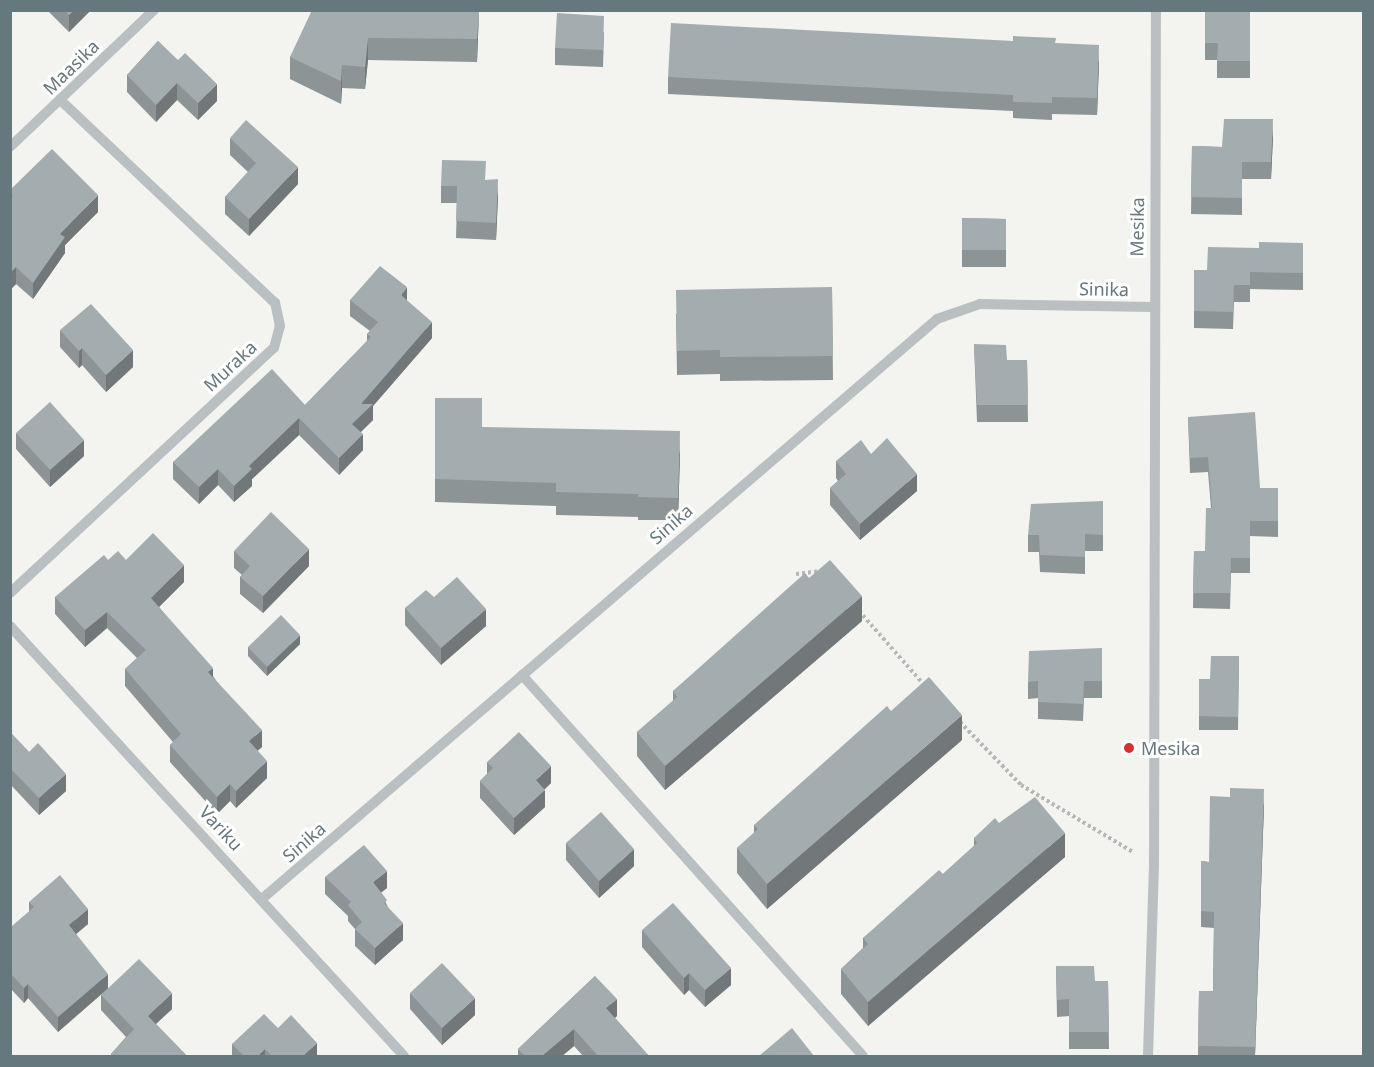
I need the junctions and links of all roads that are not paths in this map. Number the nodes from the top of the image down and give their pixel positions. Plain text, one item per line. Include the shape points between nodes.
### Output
1 (154, 10) edge
2 (1156, 10) edge
3 (60, 100) junction
4 (10, 147) edge
5 (1153, 307) junction
6 (10, 593) edge
7 (10, 626) edge
8 (522, 675) junction
9 (263, 898) junction
10 (404, 1056) edge
11 (862, 1056) edge
12 (1148, 1056) edge

1 - 3 street, Maasika
2 - 5 street, Mesika
3 - 4 street, Maasika
3 - 6 street, Muraka via 275,303 280,326 274,348
5 - 8 street, Sinika via 980,304 937,318
5 - 12 street, Mesika via 1154,865
7 - 9 street, Variku
8 - 9 street, Sinika
8 - 11 street
9 - 10 street, Variku

